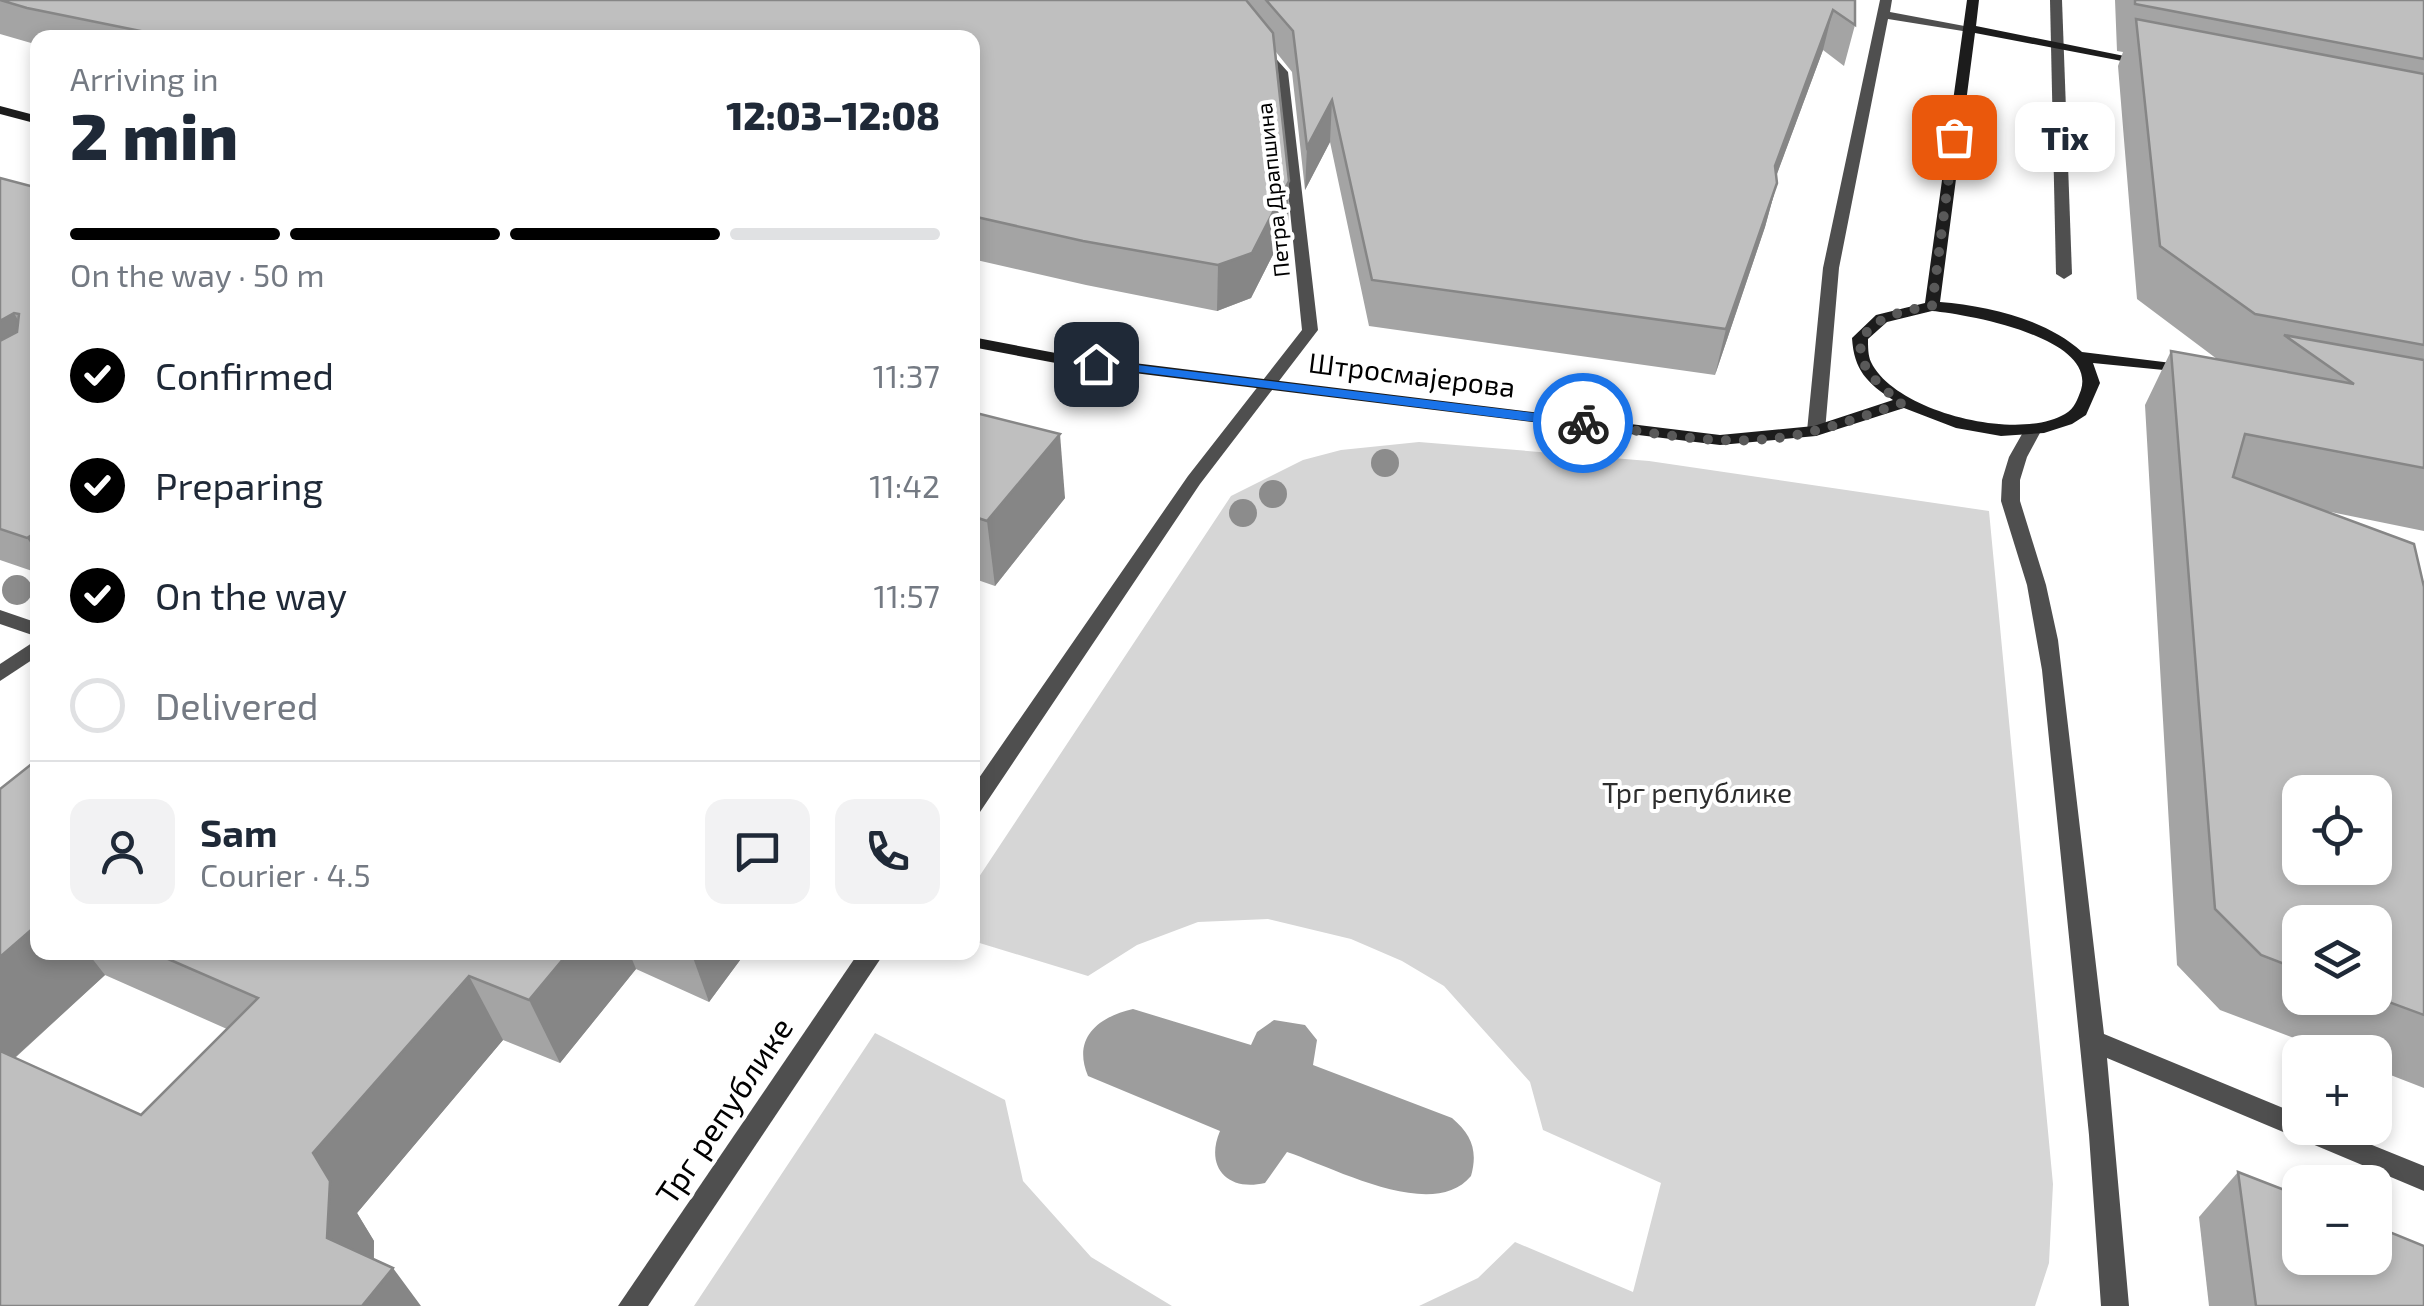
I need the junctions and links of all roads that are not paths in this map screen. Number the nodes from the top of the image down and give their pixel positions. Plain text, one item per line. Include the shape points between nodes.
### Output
1 (1973, 0) edge
2 (2056, 0) edge
3 (1884, 7) edge
4 (1968, 28) junction
5 (1246, 29) edge
6 (2057, 43) junction
7 (2158, 64) edge
8 (0, 110) edge
9 (30, 118) edge
10 (2064, 274) dead end
11 (1932, 306) junction
12 (980, 344) edge
13 (2076, 356) junction
14 (2208, 373) edge
15 (1272, 384) junction
16 (1902, 403) junction
17 (1816, 431) junction
18 (2032, 431) junction
19 (0, 617) edge
20 (30, 627) edge
21 (30, 652) edge
22 (0, 674) edge
23 (980, 794) edge
24 (868, 960) edge
25 (2093, 1041) junction
26 (2282, 1119) edge
27 (2344, 1145) edge
28 (2424, 1178) edge
29 (632, 1306) edge
30 (2115, 1306) edge

1 - 4 street
2 - 6 street
3 - 4 street
3 - 17 street via 1830,268
4 - 6 street
4 - 11 street
5 - 15 street, Петра Драпшина via 1282,72 1310,330
6 - 7 street
6 - 10 street
8 - 9 street
11 - 13 street via 2012,319
11 - 16 street via 1880,318 1864,331 1858,348 1877,385
12 - 15 street, Штросмајерова via 1061,360
13 - 14 street
13 - 18 street via 2090,394 2081,411
15 - 17 street, Штросмајерова via 1720,440
15 - 23 street via 1194,480
16 - 17 street, Штросмајерова
16 - 18 street via 1964,426
18 - 25 street via 2008,482 2010,514 2042,606
19 - 20 street
21 - 22 street
24 - 29 street, Трг републике
25 - 26 street
25 - 30 street
27 - 28 street

